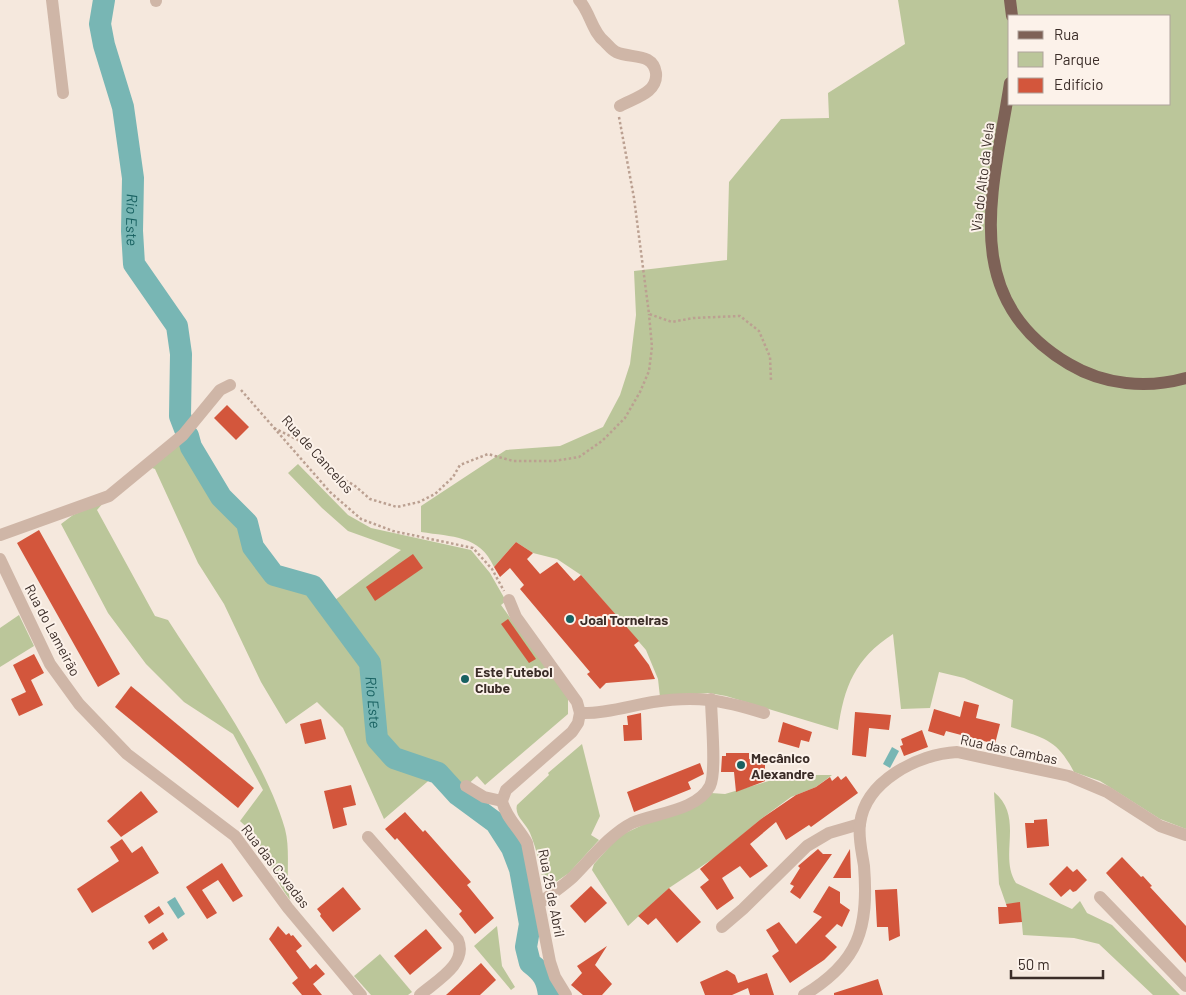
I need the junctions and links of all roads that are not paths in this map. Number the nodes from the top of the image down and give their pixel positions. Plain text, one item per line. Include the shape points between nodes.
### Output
1 (52, 0) edge
2 (578, 0) edge
3 (1010, 0) edge
4 (1012, 15) edge
5 (62, 93) dead end
6 (1008, 97) edge
7 (620, 106) road end
8 (1186, 378) edge
9 (230, 385) road end
10 (0, 535) edge
11 (0, 559) edge
12 (509, 600) road end
13 (711, 699) junction
14 (580, 713) junction
15 (764, 713) dead end
16 (127, 754) joint
17 (466, 786) dead end
18 (502, 801) junction
19 (860, 824) junction
20 (1186, 835) edge
21 (368, 837) dead end
22 (1100, 896) dead end
23 (540, 903) junction
24 (722, 927) dead end
25 (1186, 986) edge
26 (361, 995) edge
27 (420, 995) edge
28 (566, 995) edge
29 (804, 995) edge

1 - 5 street
2 - 7 street via 601,39 616,52 648,60 655,66 657,80 652,90
3 - 4 main road
6 - 8 main road, Via do Alto da Vela via 990,225 995,272 1008,304 1037,341 1078,370 1108,381 1127,383 1162,383
9 - 10 street via 220,390 183,435 109,496
11 - 16 street, Rua do Lameirão via 63,684 94,723
12 - 14 street via 516,617 571,692
13 - 14 street via 656,702
13 - 15 street
13 - 23 street via 713,777 705,794 666,814 642,820 620,831 571,879
14 - 18 street via 572,732 506,790
16 - 26 street, Rua das Cavadas via 235,836 288,908
17 - 18 street via 484,797
18 - 23 street, Rua 25 de Abril via 507,815 527,843
19 - 20 street, Rua das Cambas via 867,803 882,783 913,764 944,752 957,752 1069,776 1107,792 1160,826
19 - 24 street via 829,833 807,846
19 - 29 street, Rua das Cambas via 865,904 860,936 839,968
21 - 27 street via 460,946 458,960
22 - 25 street
23 - 28 street, Rua 25 de Abril via 550,962

